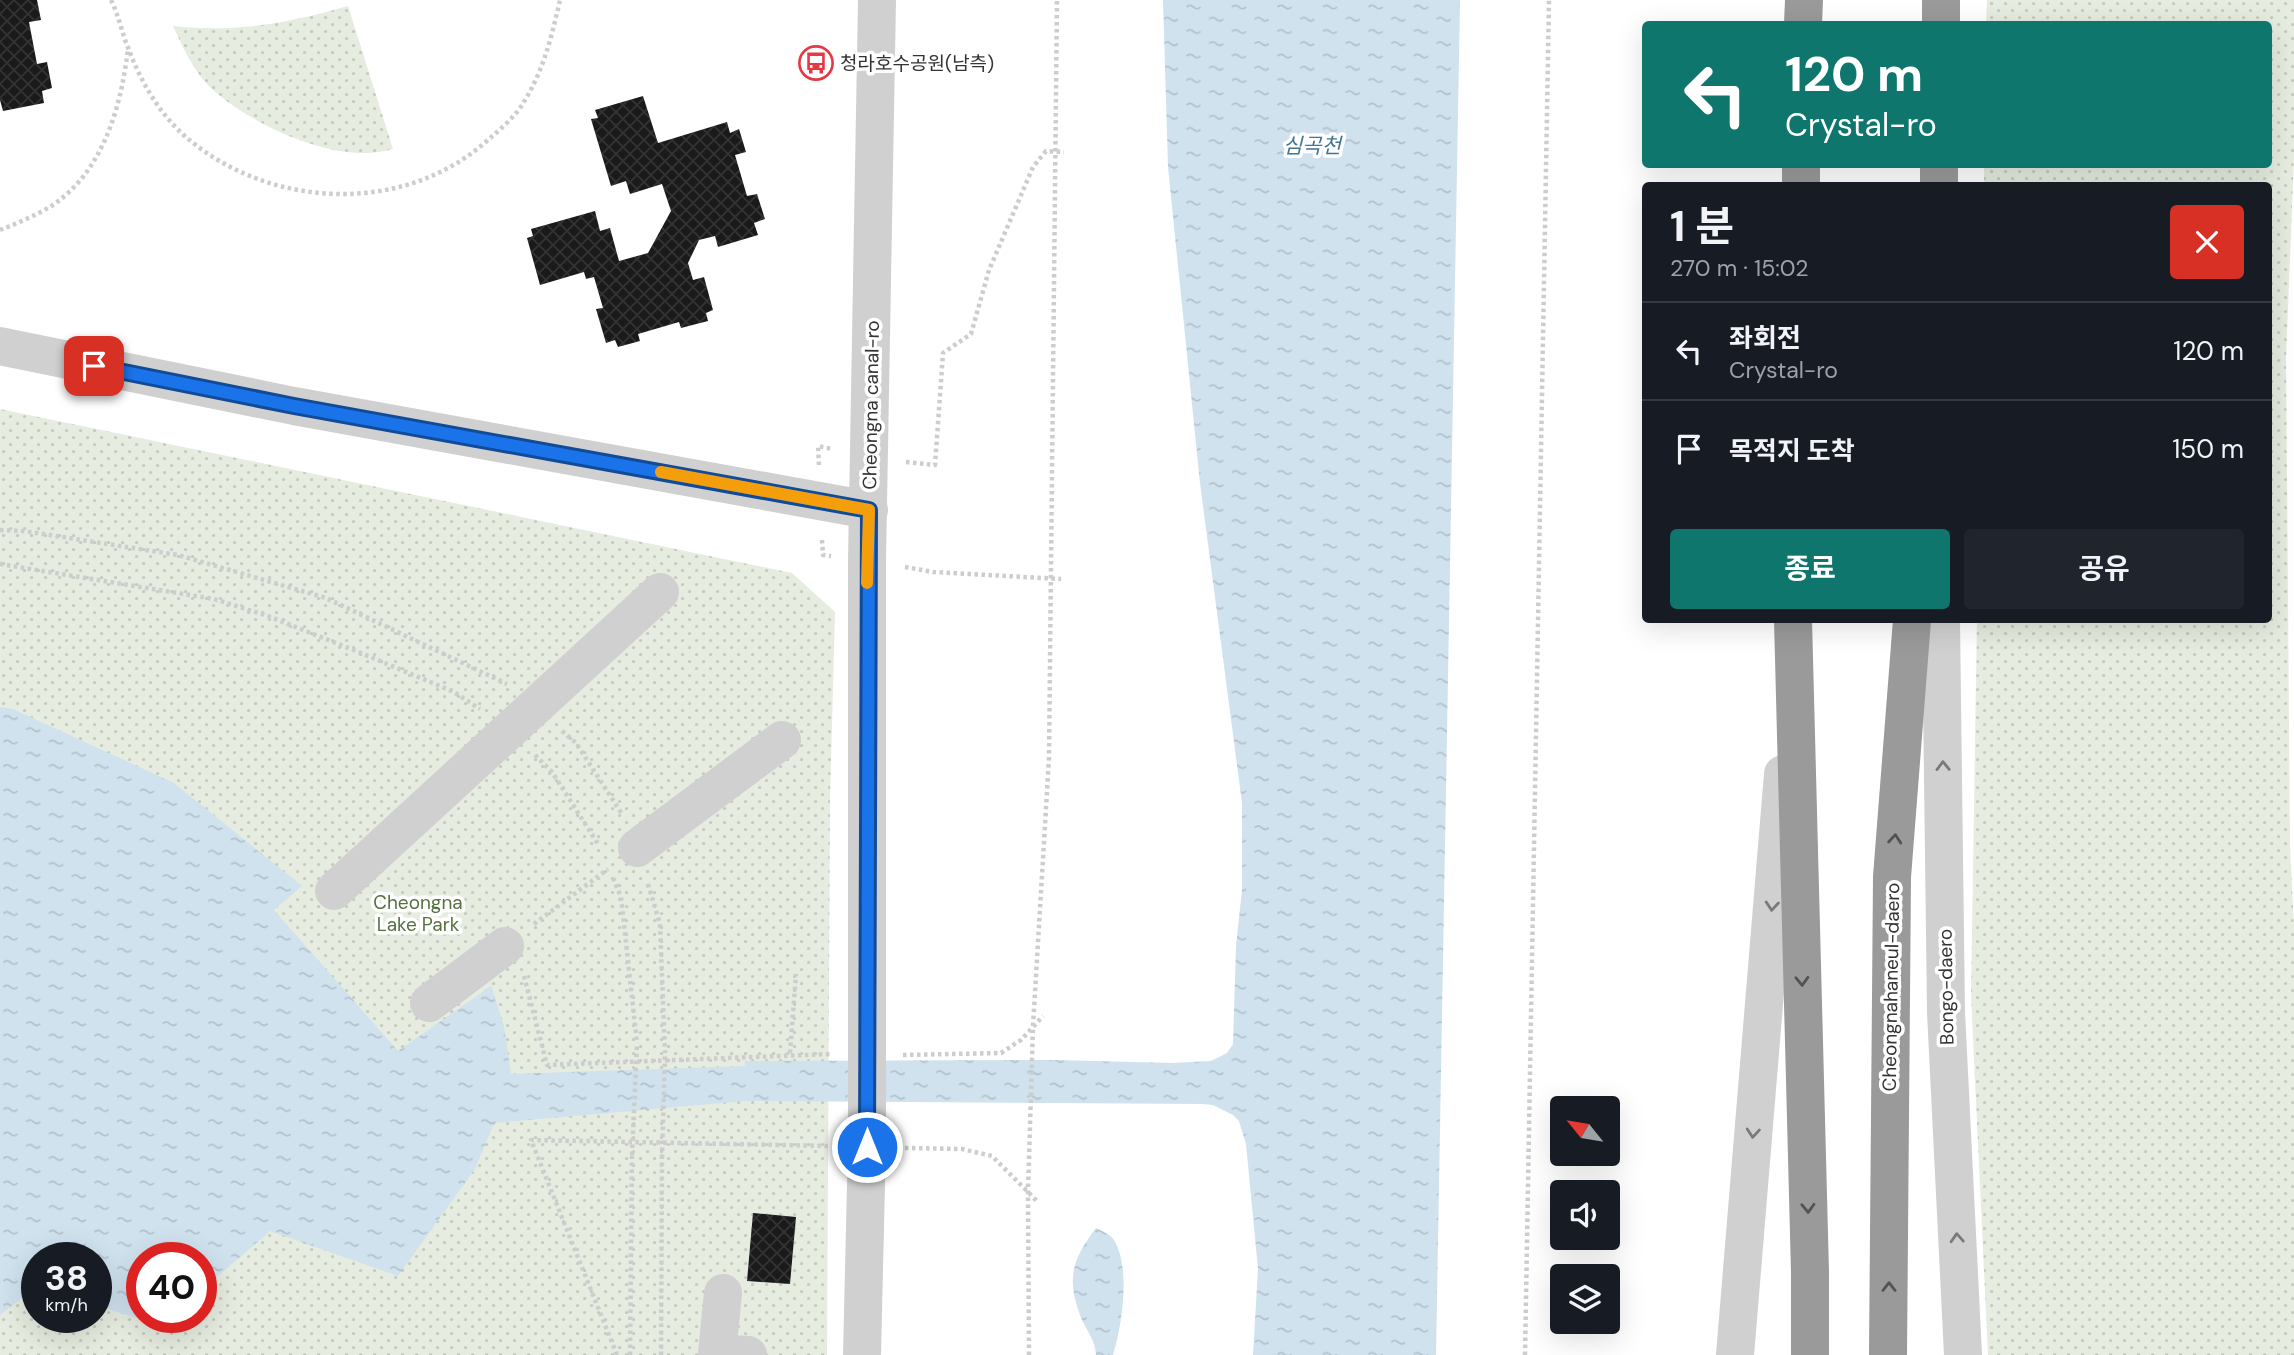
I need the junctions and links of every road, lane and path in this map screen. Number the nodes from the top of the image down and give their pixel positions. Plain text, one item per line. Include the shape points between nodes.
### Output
1 (111, 0) edge
2 (560, 0) edge
3 (877, 0) edge
4 (1057, 0) edge
5 (1549, 0) edge
6 (1804, 0) edge
7 (1941, 0) edge
8 (1803, 21) edge
9 (1941, 21) edge
10 (128, 48) junction
11 (1054, 151) junction
12 (1064, 152) dead end
13 (0, 230) edge
14 (0, 345) edge
15 (935, 465) dead end
16 (869, 510) junction
17 (0, 530) edge
18 (0, 564) edge
19 (933, 572) dead end
20 (1061, 579) dead end
21 (1051, 580) junction
22 (660, 592) dead end
23 (1793, 623) edge
24 (1912, 623) edge
25 (1941, 623) edge
26 (1792, 667) junction
27 (523, 719) junction
28 (782, 740) dead end
29 (600, 847) dead end
30 (617, 858) junction
31 (334, 891) dead end
32 (505, 946) junction
33 (796, 974) dead end
34 (429, 1003) dead end
35 (1043, 1016) dead end
36 (1033, 1026) junction
37 (790, 1053) junction
38 (832, 1054) dead end
39 (902, 1055) dead end
40 (867, 1145) junction
41 (1028, 1192) junction
42 (1037, 1201) dead end
43 (723, 1293) dead end
44 (617, 1355) edge
45 (630, 1355) edge
46 (661, 1355) edge
47 (748, 1355) edge
48 (862, 1355) edge
49 (1029, 1355) edge
50 (1525, 1355) edge
51 (1735, 1355) edge
52 (1810, 1355) edge
53 (1888, 1355) edge
54 (1964, 1355) edge

1 - 10 path
2 - 10 path via 541,68 524,102 502,127 444,172 381,192 317,195 276,186 212,155 163,112 142,81
3 - 16 street, Cheongna canal-ro
4 - 11 path
5 - 50 path
6 - 8 highway
7 - 9 highway
10 - 13 path via 116,112 97,155 54,204
11 - 12 path
11 - 15 path via 1046,151 1033,167 989,270 971,334 943,353
11 - 21 path
14 - 16 street via 294,406
16 - 40 street, Cheongna canal-ro, bridge
17 - 27 path via 178,555 326,598 507,684
18 - 27 path via 214,599 268,616
19 - 21 path
20 - 21 path
21 - 36 path via 1049,758
22 - 27 street
23 - 26 highway
53 -> 24 highway, Cheongnahaneul-daero via 1892,877
54 -> 25 street, Bongo-daero via 1946,1012
26 -> 51 street
26 -> 52 highway
27 - 29 path
27 - 30 path via 576,744 632,828
27 - 31 street
28 - 30 street
30 - 32 path
30 - 45 path, bridge via 637,1043
30 - 46 path, bridge via 660,924 665,1053
32 - 34 street
32 - 37 path via 527,981 547,1065
33 - 37 path
35 - 36 path
36 - 39 path via 1001,1053
36 - 41 path
37 - 38 path
40 - 41 path via 962,1149 992,1156
40 - 44 path via 531,1140
40 - 48 street, Cheongna canal-ro
41 - 42 path
41 - 49 path
43 - 47 street via 718,1353

